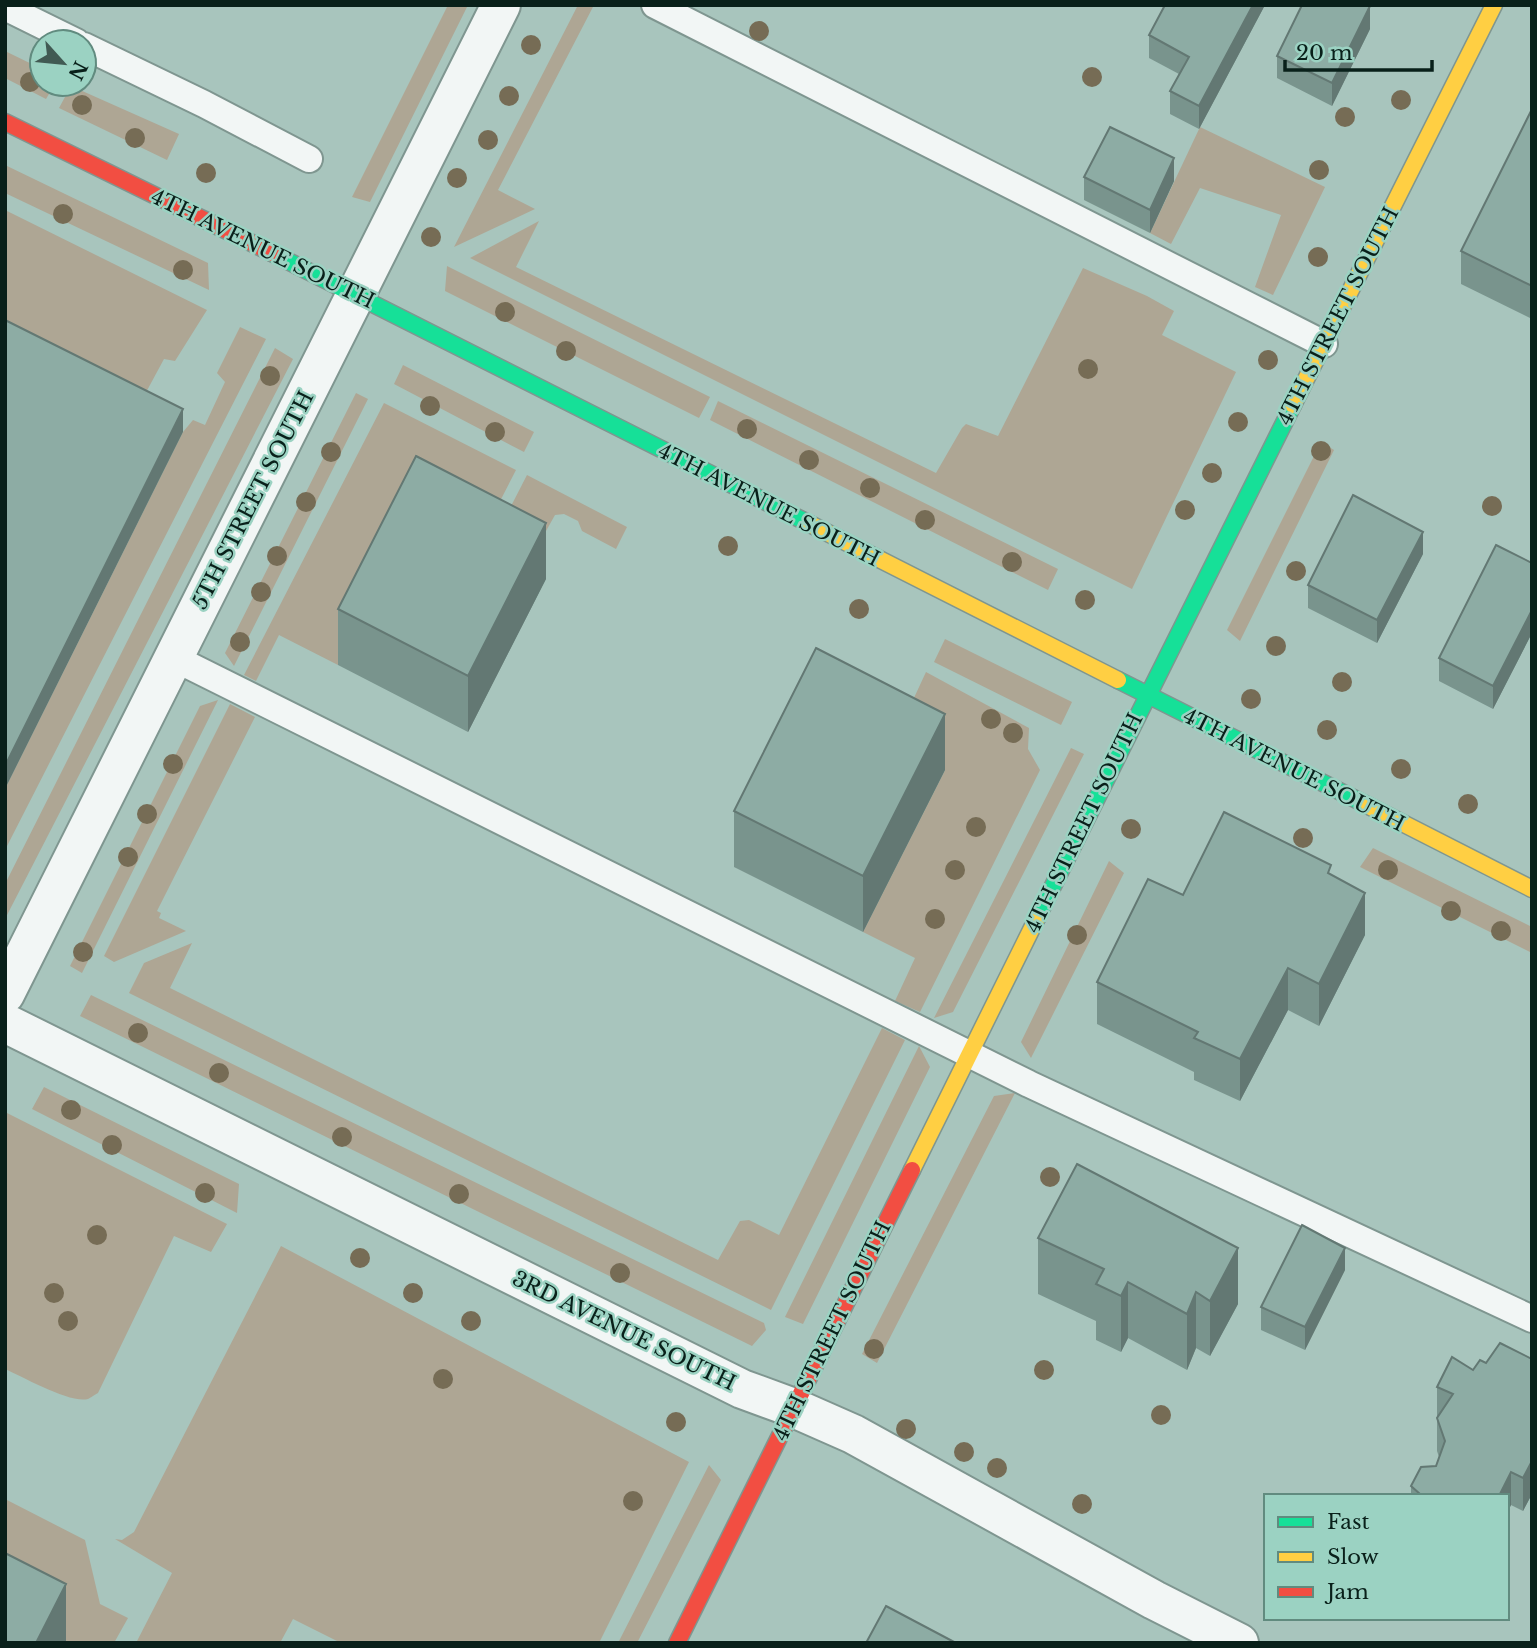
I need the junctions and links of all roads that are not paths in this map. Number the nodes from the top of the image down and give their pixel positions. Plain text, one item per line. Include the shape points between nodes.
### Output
1 (501, 5) edge
2 (655, 5) edge
3 (1494, 5) edge
4 (5, 7) edge
5 (48, 28) edge
6 (98, 53) edge
7 (5, 122) edge
8 (309, 159) dead end
9 (356, 295) junction
10 (1324, 344) junction
11 (174, 658) junction
12 (1147, 696) junction
13 (1532, 889) edge
14 (5, 994) edge
15 (5, 1023) edge
16 (970, 1054) junction
17 (1532, 1319) edge
18 (794, 1408) junction
19 (677, 1643) edge
20 (1239, 1643) edge

1 - 9 street, 5TH STREET SOUTH
2 - 10 lane
3 - 10 street, 4TH STREET SOUTH
4 - 5 lane
6 - 8 lane
7 - 9 street, 4TH AVENUE SOUTH
9 - 11 street, 5TH STREET SOUTH
9 - 12 street, 4TH AVENUE SOUTH
10 - 12 street, 4TH STREET SOUTH
11 - 14 street, 5TH STREET SOUTH
11 - 16 lane
12 - 13 street, 4TH AVENUE SOUTH
12 - 16 street, 4TH STREET SOUTH
15 - 18 street, 3RD AVENUE SOUTH via 742,1389
16 - 17 lane
16 - 18 street, 4TH STREET SOUTH
18 - 19 street, 4TH STREET SOUTH
18 - 20 street, 3RD AVENUE SOUTH via 853,1434

